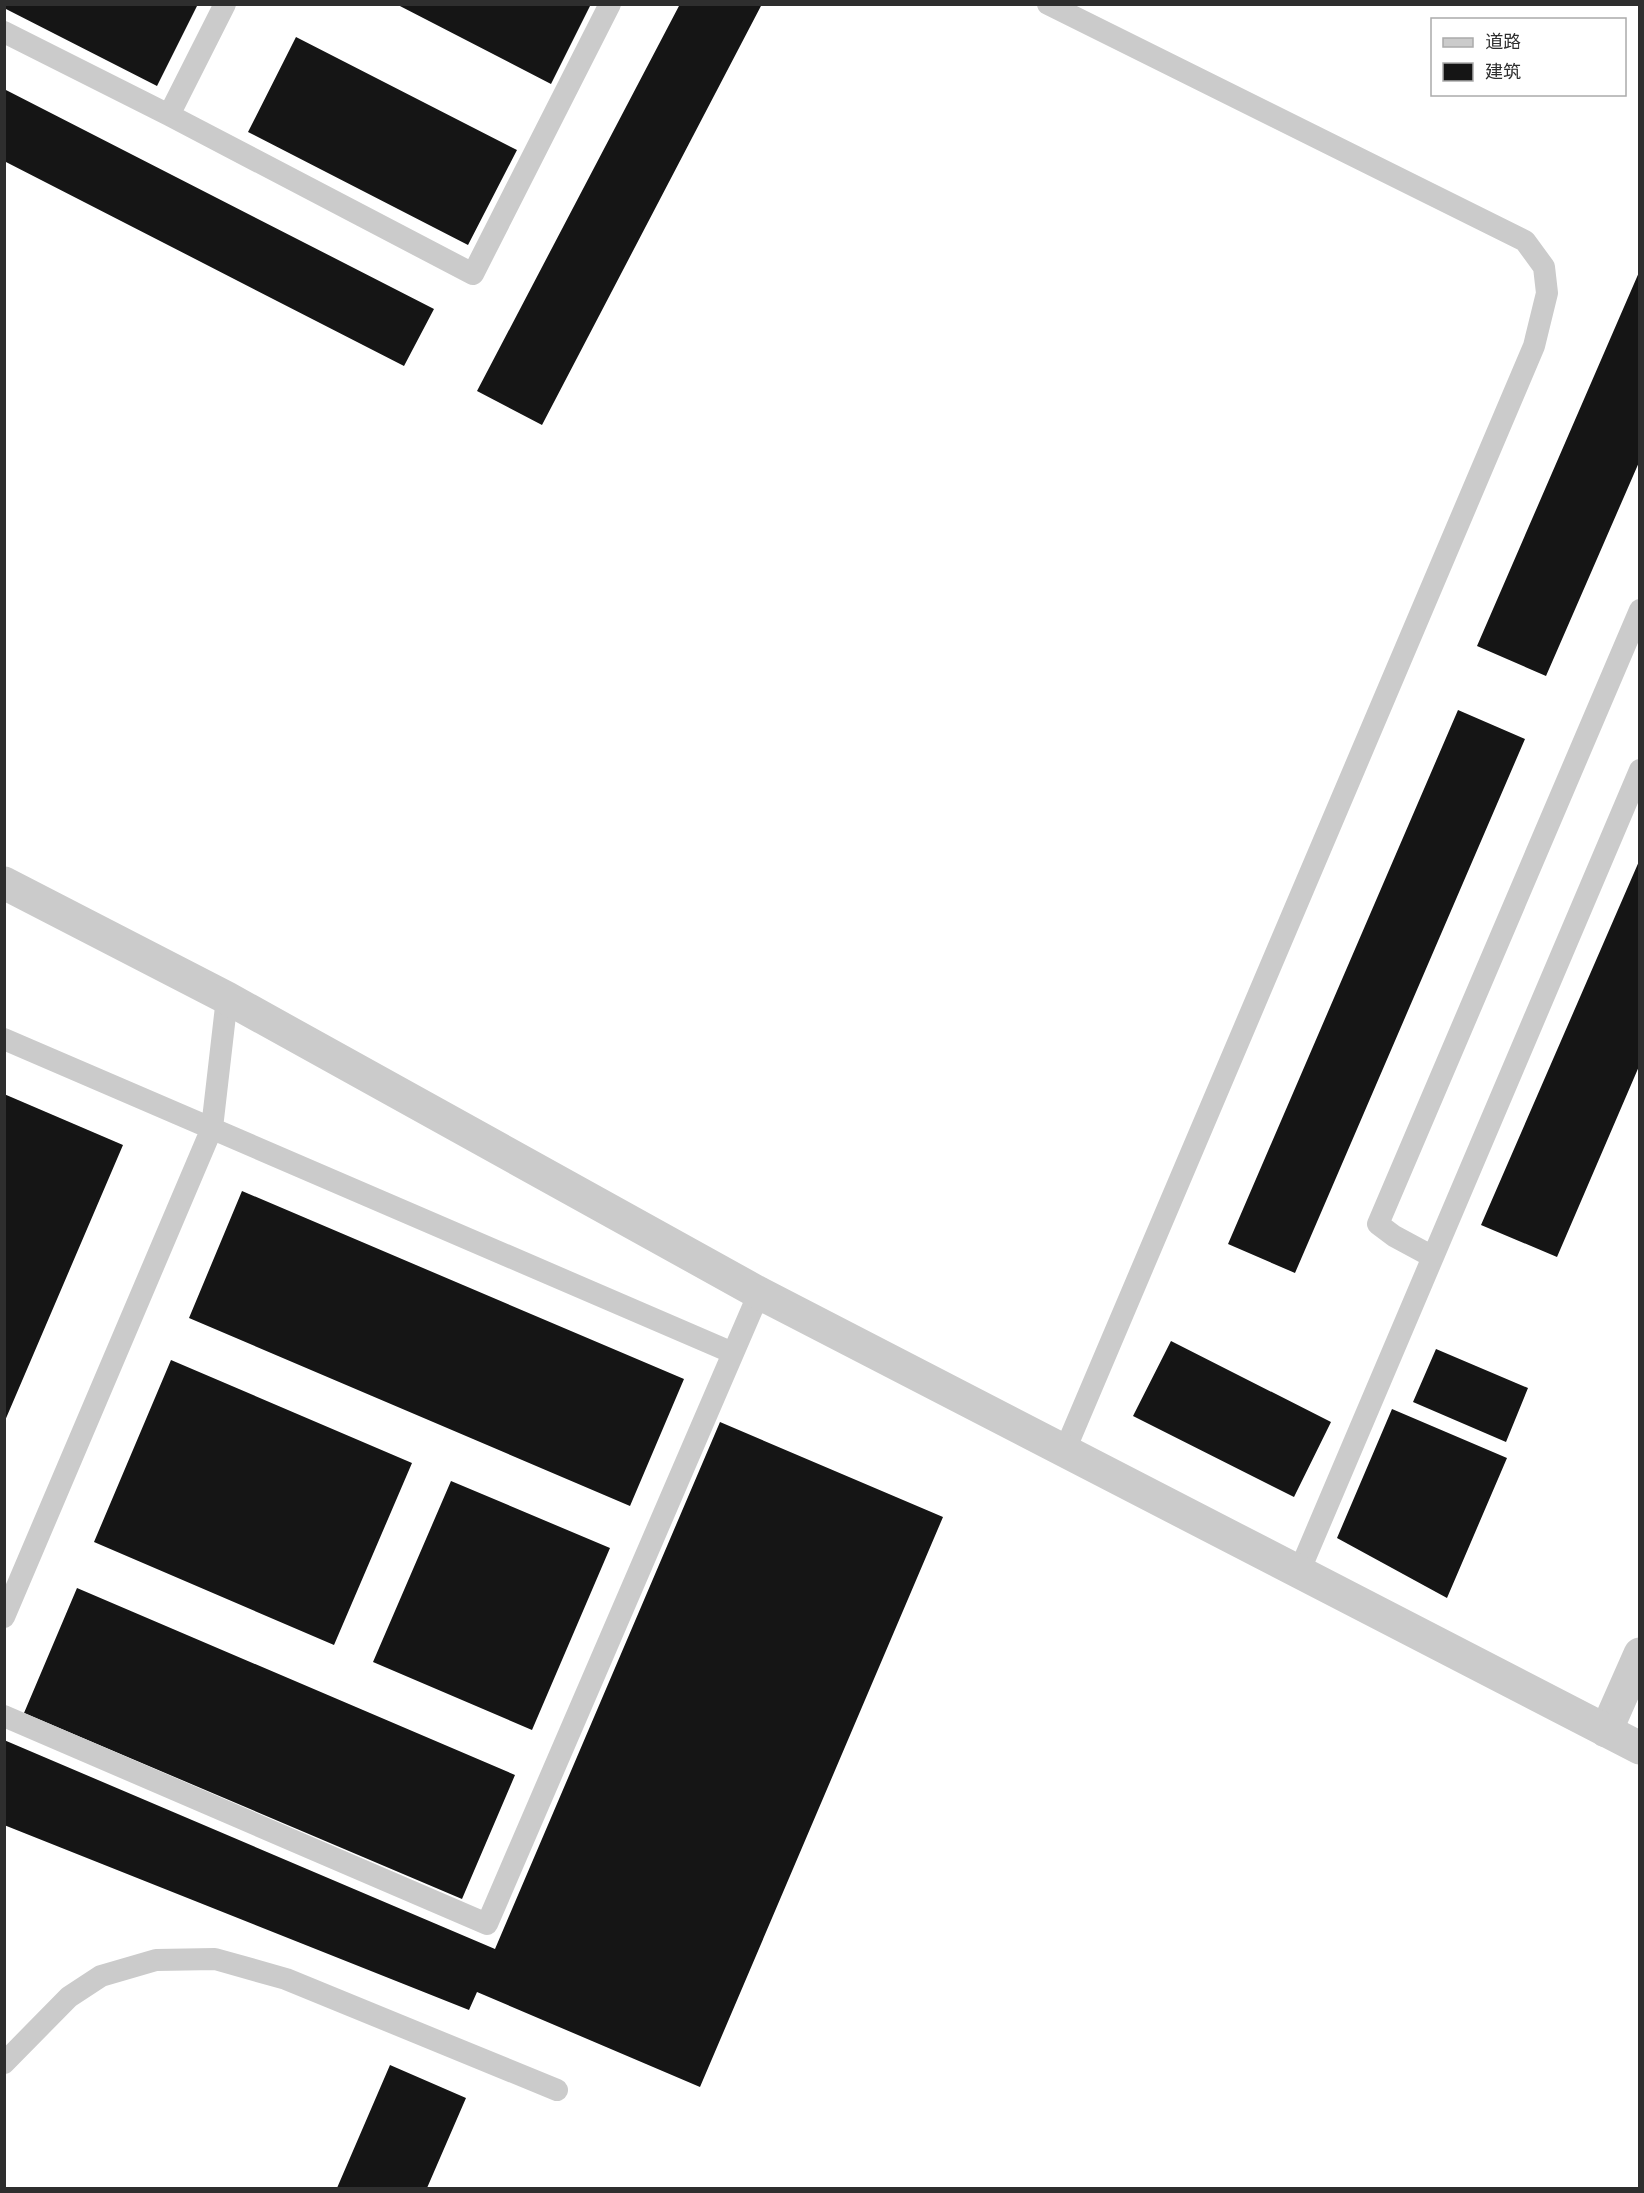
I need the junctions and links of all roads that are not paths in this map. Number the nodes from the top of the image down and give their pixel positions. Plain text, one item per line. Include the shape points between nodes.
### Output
1 (225, 4) edge
2 (610, 4) edge
3 (1048, 4) edge
4 (4, 32) edge
5 (169, 115) junction
6 (1640, 610) edge
7 (1640, 770) edge
8 (4, 883) edge
9 (227, 998) junction
10 (4, 1039) edge
11 (212, 1128) junction
12 (1432, 1257) junction
13 (759, 1293) junction
14 (733, 1353) junction
15 (1065, 1450) junction
16 (1299, 1572) junction
17 (4, 1617) edge
18 (1640, 1654) edge
19 (4, 1716) edge
20 (1606, 1731) junction
21 (1640, 1748) edge
22 (4, 2063) edge
23 (558, 2090) dead end

1 - 5 lane
2 - 5 lane via 473,274
3 - 15 lane via 1525,241 1544,267 1547,293 1534,346
4 - 5 lane
6 - 12 lane via 1378,1224
7 - 12 lane
8 - 9 street
9 - 11 lane
9 - 13 street
10 - 11 lane
11 - 14 lane
11 - 17 lane
12 - 16 lane
13 - 14 lane
13 - 15 street
14 - 19 lane via 488,1924
15 - 16 street
16 - 20 street
18 - 20 street
20 - 21 street
22 - 23 lane via 69,1997 101,1976 156,1960 216,1959 286,1979

